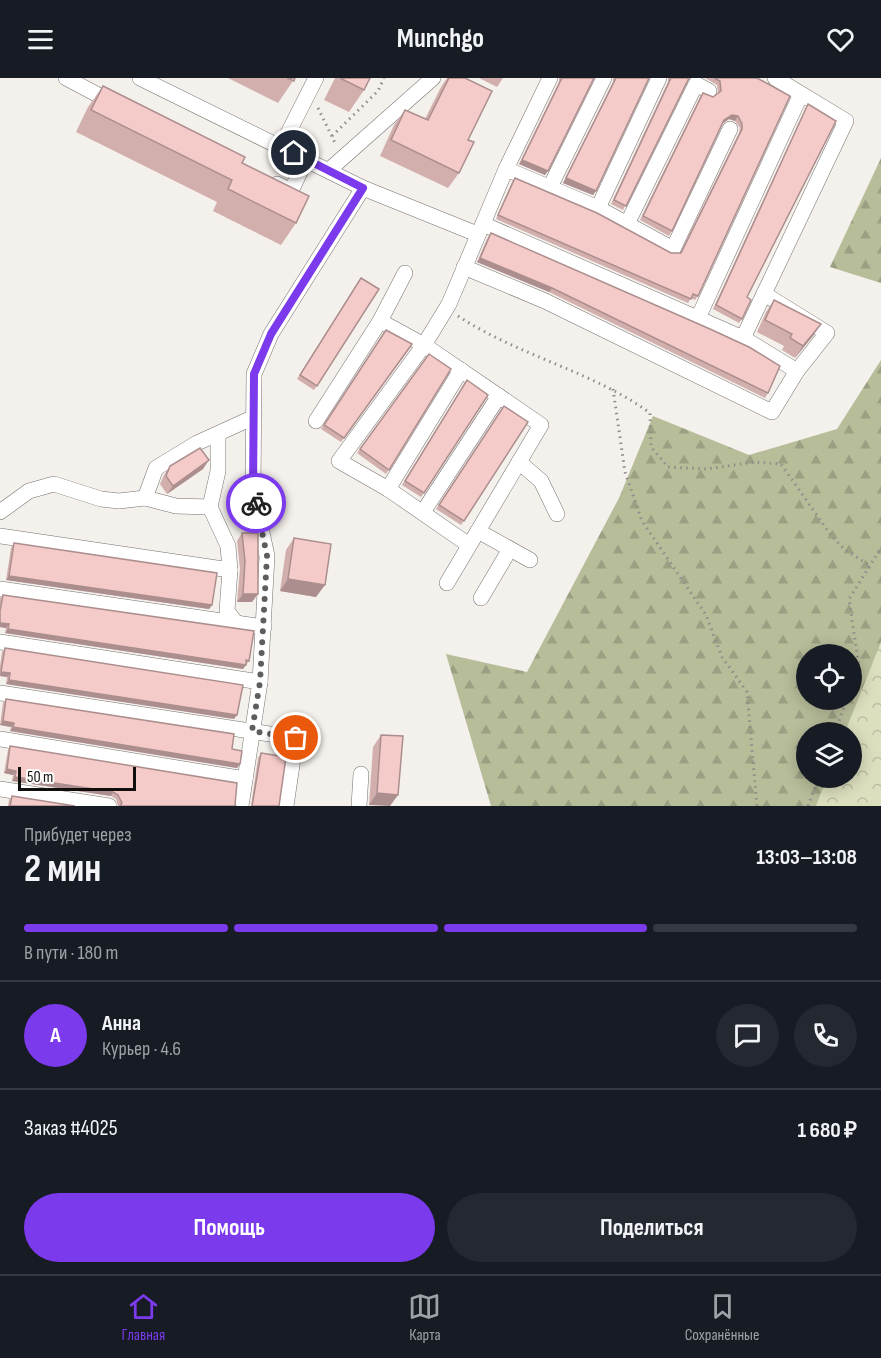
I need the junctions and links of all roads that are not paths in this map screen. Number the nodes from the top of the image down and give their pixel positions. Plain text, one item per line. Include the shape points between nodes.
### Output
1 (66, 78) edge
2 (140, 78) edge
3 (433, 78) edge
4 (550, 78) edge
5 (604, 78) edge
6 (659, 78) edge
7 (775, 78) edge
8 (313, 84) edge
9 (709, 91) dead end
10 (801, 94) junction
11 (131, 112) edge
12 (730, 129) dead end
13 (281, 147) junction
14 (306, 159) junction
15 (506, 169) junction
16 (329, 170) junction
17 (259, 175) edge
18 (550, 187) junction
19 (363, 188) junction
20 (598, 208) junction
21 (627, 224) junction
22 (480, 229) junction
23 (464, 267) junction
24 (405, 273) dead end
25 (764, 294) junction
26 (698, 318) junction
27 (380, 321) junction
28 (743, 338) junction
29 (424, 345) junction
30 (461, 370) junction
31 (797, 371) junction
32 (499, 396) junction
33 (252, 418) junction
34 (316, 421) dead end
35 (218, 435) junction
36 (519, 462) junction
37 (388, 489) junction
38 (146, 498) junction
39 (210, 507) junction
40 (0, 512) edge
41 (423, 512) junction
42 (557, 514) dead end
43 (478, 531) junction
44 (0, 536) edge
45 (469, 546) junction
46 (510, 549) junction
47 (530, 560) dead end
48 (230, 570) junction
49 (447, 583) dead end
50 (0, 589) edge
51 (481, 598) dead end
52 (236, 623) junction
53 (264, 627) junction
54 (0, 642) edge
55 (260, 682) junction
56 (0, 693) edge
57 (252, 731) junction
58 (0, 740) edge
59 (361, 774) dead end
60 (245, 779) junction
61 (0, 784) edge
62 (0, 789) edge
63 (1, 806) edge
64 (109, 806) edge
65 (241, 806) edge
66 (286, 806) edge
67 (359, 806) edge

1 - 11 street
2 - 13 street
3 - 16 street
4 - 15 street
5 - 18 street
6 - 20 street
7 - 10 street
8 - 13 street
9 - 21 street via 696,84
10 - 25 street via 846,121
10 - 26 street
12 - 21 street via 673,249
13 - 14 street
14 - 16 street
14 - 17 street via 291,191
15 - 18 street
15 - 22 street
16 - 19 street
18 - 20 street
19 - 22 street
19 - 33 street via 271,334 254,374
20 - 21 street
22 - 23 street
22 - 26 street
23 - 29 street via 446,309
23 - 31 street via 545,301 772,412
24 - 27 street
25 - 28 street
25 - 31 street via 827,333
26 - 28 street
27 - 29 street
27 - 34 street
28 - 31 street
29 - 30 street
29 - 37 street via 339,461
30 - 32 street
30 - 37 street
32 - 36 street via 541,425
32 - 41 street
33 - 35 street
33 - 53 street via 253,490 267,556
35 - 38 street via 156,468
35 - 39 street via 218,471
36 - 42 street via 541,481
36 - 43 street
37 - 41 street
38 - 39 street via 176,506
38 - 40 street via 101,499 54,484 29,491
39 - 48 street via 228,546
41 - 45 street
43 - 45 street
43 - 46 street
44 - 48 street
45 - 49 street
46 - 47 street
46 - 51 street
48 - 52 street via 227,611
50 - 52 street
52 - 53 street
53 - 55 street
54 - 55 street
55 - 57 street
56 - 57 street
57 - 60 street
57 - 66 street via 296,738
58 - 60 street
59 - 67 street
60 - 65 street
61 - 62 street
62 - 63 street
62 - 64 street

